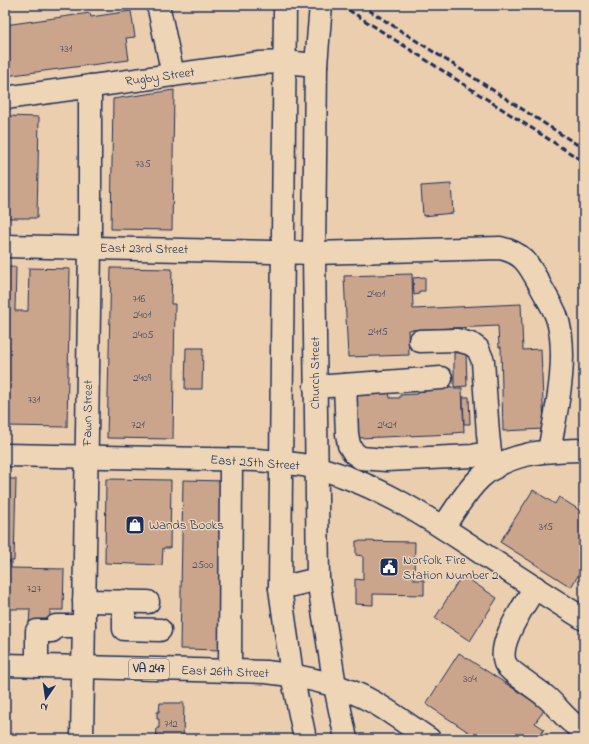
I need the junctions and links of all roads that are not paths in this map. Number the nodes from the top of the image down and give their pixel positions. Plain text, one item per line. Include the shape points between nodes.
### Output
1 (157, 5) edge
2 (285, 5) edge
3 (321, 5) edge
4 (284, 62) junction
5 (316, 65) junction
6 (173, 75) junction
7 (90, 86) junction
8 (5, 98) edge
9 (5, 246) edge
10 (90, 248) junction
11 (282, 252) junction
12 (314, 253) junction
13 (420, 341) dead end
14 (441, 378) dead end
15 (344, 385) junction
16 (315, 387) junction
17 (584, 450) edge
18 (549, 451) junction
19 (5, 455) edge
20 (87, 456) junction
21 (231, 460) junction
22 (492, 460) junction
23 (280, 462) junction
24 (316, 468) junction
25 (443, 527) junction
26 (318, 579) junction
27 (535, 587) junction
28 (280, 588) junction
29 (84, 601) junction
30 (124, 601) junction
31 (148, 602) dead end
32 (584, 619) edge
33 (84, 626) junction
34 (160, 630) dead end
35 (5, 666) edge
36 (37, 666) junction
37 (83, 667) junction
38 (230, 671) junction
39 (292, 675) junction
40 (335, 686) junction
41 (584, 731) edge
42 (82, 739) edge
43 (305, 739) edge
44 (346, 739) edge
45 (429, 739) edge

1 - 6 main road
2 - 4 main road
3 - 5 main road, Church Street
4 - 5 main road, Rugby Street
4 - 6 main road, Rugby Street
4 - 11 main road
5 - 12 main road, Church Street
6 - 7 main road, Rugby Street
7 - 8 main road, Rugby Street
7 - 10 main road, Fawn Street
9 - 10 main road, East 23rd Street
10 - 11 main road, East 23rd Street
10 - 20 main road, Fawn Street
11 - 12 main road, East 23rd Street
11 - 23 main road
12 - 16 main road, Church Street
12 - 18 main road, East 23rd Street via 500,248 521,256 530,267 556,315 560,331 561,370
13 - 22 main road via 457,340 478,348 483,361
14 - 15 main road
15 - 16 main road
15 - 22 main road via 349,445 361,458 386,460 473,456
16 - 24 main road, Church Street
17 - 18 main road
18 - 22 main road
19 - 20 main road, East 25th Street
20 - 21 main road, East 25th Street
20 - 29 main road, Fawn Street
21 - 23 main road, East 25th Street
21 - 38 main road
22 - 25 main road
23 - 24 main road, East 25th Street
23 - 28 main road
24 - 25 main road, East 25th Street via 380,491
24 - 26 main road, Church Street
25 - 27 main road, East 25th Street
26 - 28 main road
26 - 40 main road, Church Street
27 - 32 main road, East 25th Street
27 - 41 main road via 505,643 505,664
28 - 39 main road
29 - 30 main road
29 - 33 main road, Fawn Street
30 - 31 main road
30 - 34 main road via 124,629
33 - 36 main road via 56,626 52,631 37,631
33 - 37 main road, Fawn Street
35 - 36 main road, East 26th Street / VA 247
36 - 37 main road, East 26th Street / VA 247
37 - 38 main road, East 26th Street / VA 247
37 - 42 main road, Fawn Street
38 - 39 main road, East 26th Street / VA 247
39 - 40 main road, East 26th Street / VA 247
39 - 43 main road
40 - 44 main road, Church Street
40 - 45 main road, East 26th Street / VA 247 via 375,703

